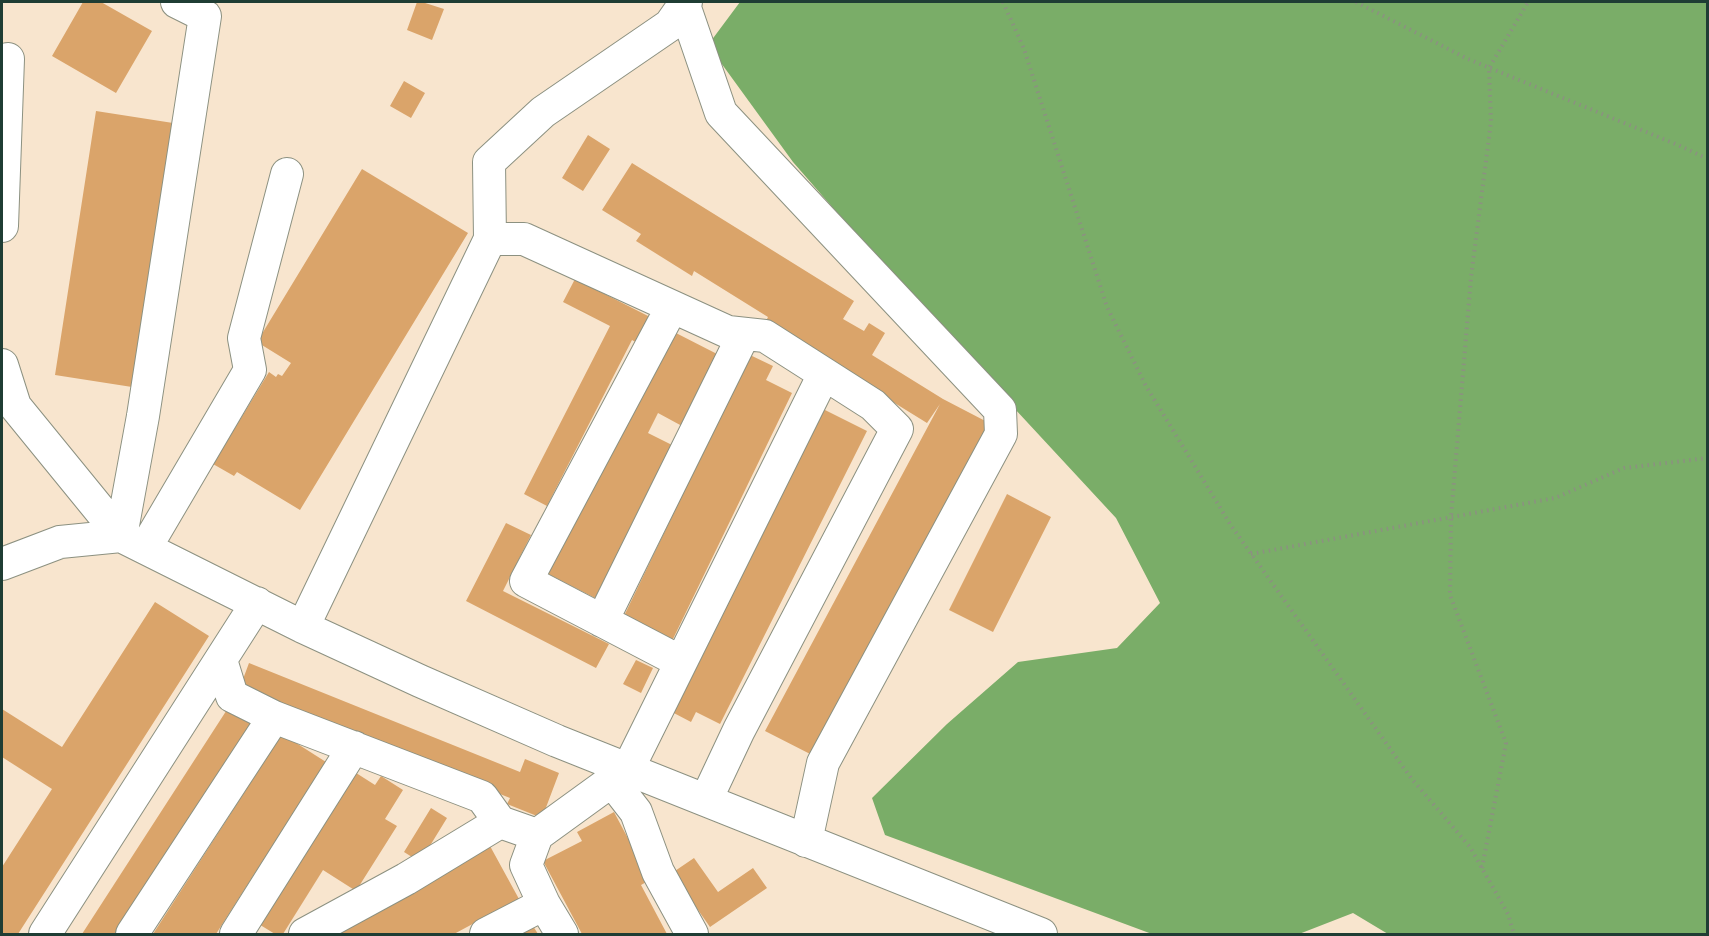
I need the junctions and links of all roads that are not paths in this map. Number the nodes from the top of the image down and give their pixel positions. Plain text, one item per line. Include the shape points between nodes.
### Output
1 (177, 2) edge
2 (685, 3) edge
3 (207, 9) edge
4 (8, 59) dead end
5 (286, 174) dead end
6 (2, 225) edge
7 (490, 239) junction
8 (672, 307) junction
9 (744, 334) junction
10 (2, 365) edge
11 (824, 374) junction
12 (134, 541) junction
13 (2, 564) edge
14 (257, 603) junction
15 (602, 621) junction
16 (303, 627) junction
17 (220, 660) junction
18 (681, 662) junction
19 (274, 717) junction
20 (354, 747) junction
21 (620, 775) junction
22 (706, 800) junction
23 (500, 822) junction
24 (537, 836) junction
25 (806, 841) junction
26 (544, 904) junction
27 (45, 934) edge
28 (132, 934) edge
29 (236, 934) edge
30 (305, 934) edge
31 (486, 934) edge
32 (562, 934) edge
33 (692, 934) edge
34 (1041, 934) edge

1 - 3 street
2 - 7 street via 670,25 543,112 489,162
2 - 25 street via 721,113 1000,410 1001,434 823,764
3 - 12 street via 145,404
4 - 6 street
5 - 12 street via 244,338 250,370
7 - 8 street via 524,239
7 - 16 street
8 - 9 street via 728,332
8 - 15 street via 526,581
9 - 11 street via 765,336
9 - 15 street
10 - 12 street via 15,406
11 - 18 street
11 - 22 street via 873,405 897,429
12 - 13 street via 60,542
12 - 14 street
14 - 16 street
14 - 17 street
15 - 18 street
16 - 21 street via 557,741
17 - 19 street via 232,696
17 - 27 street
18 - 21 street
19 - 20 street
19 - 28 street
20 - 23 street via 482,797
20 - 29 street
21 - 22 street
21 - 24 street
21 - 33 street via 657,872
22 - 25 street
23 - 24 street
23 - 30 street
24 - 26 street via 526,865
25 - 34 street
26 - 31 street
26 - 32 street

